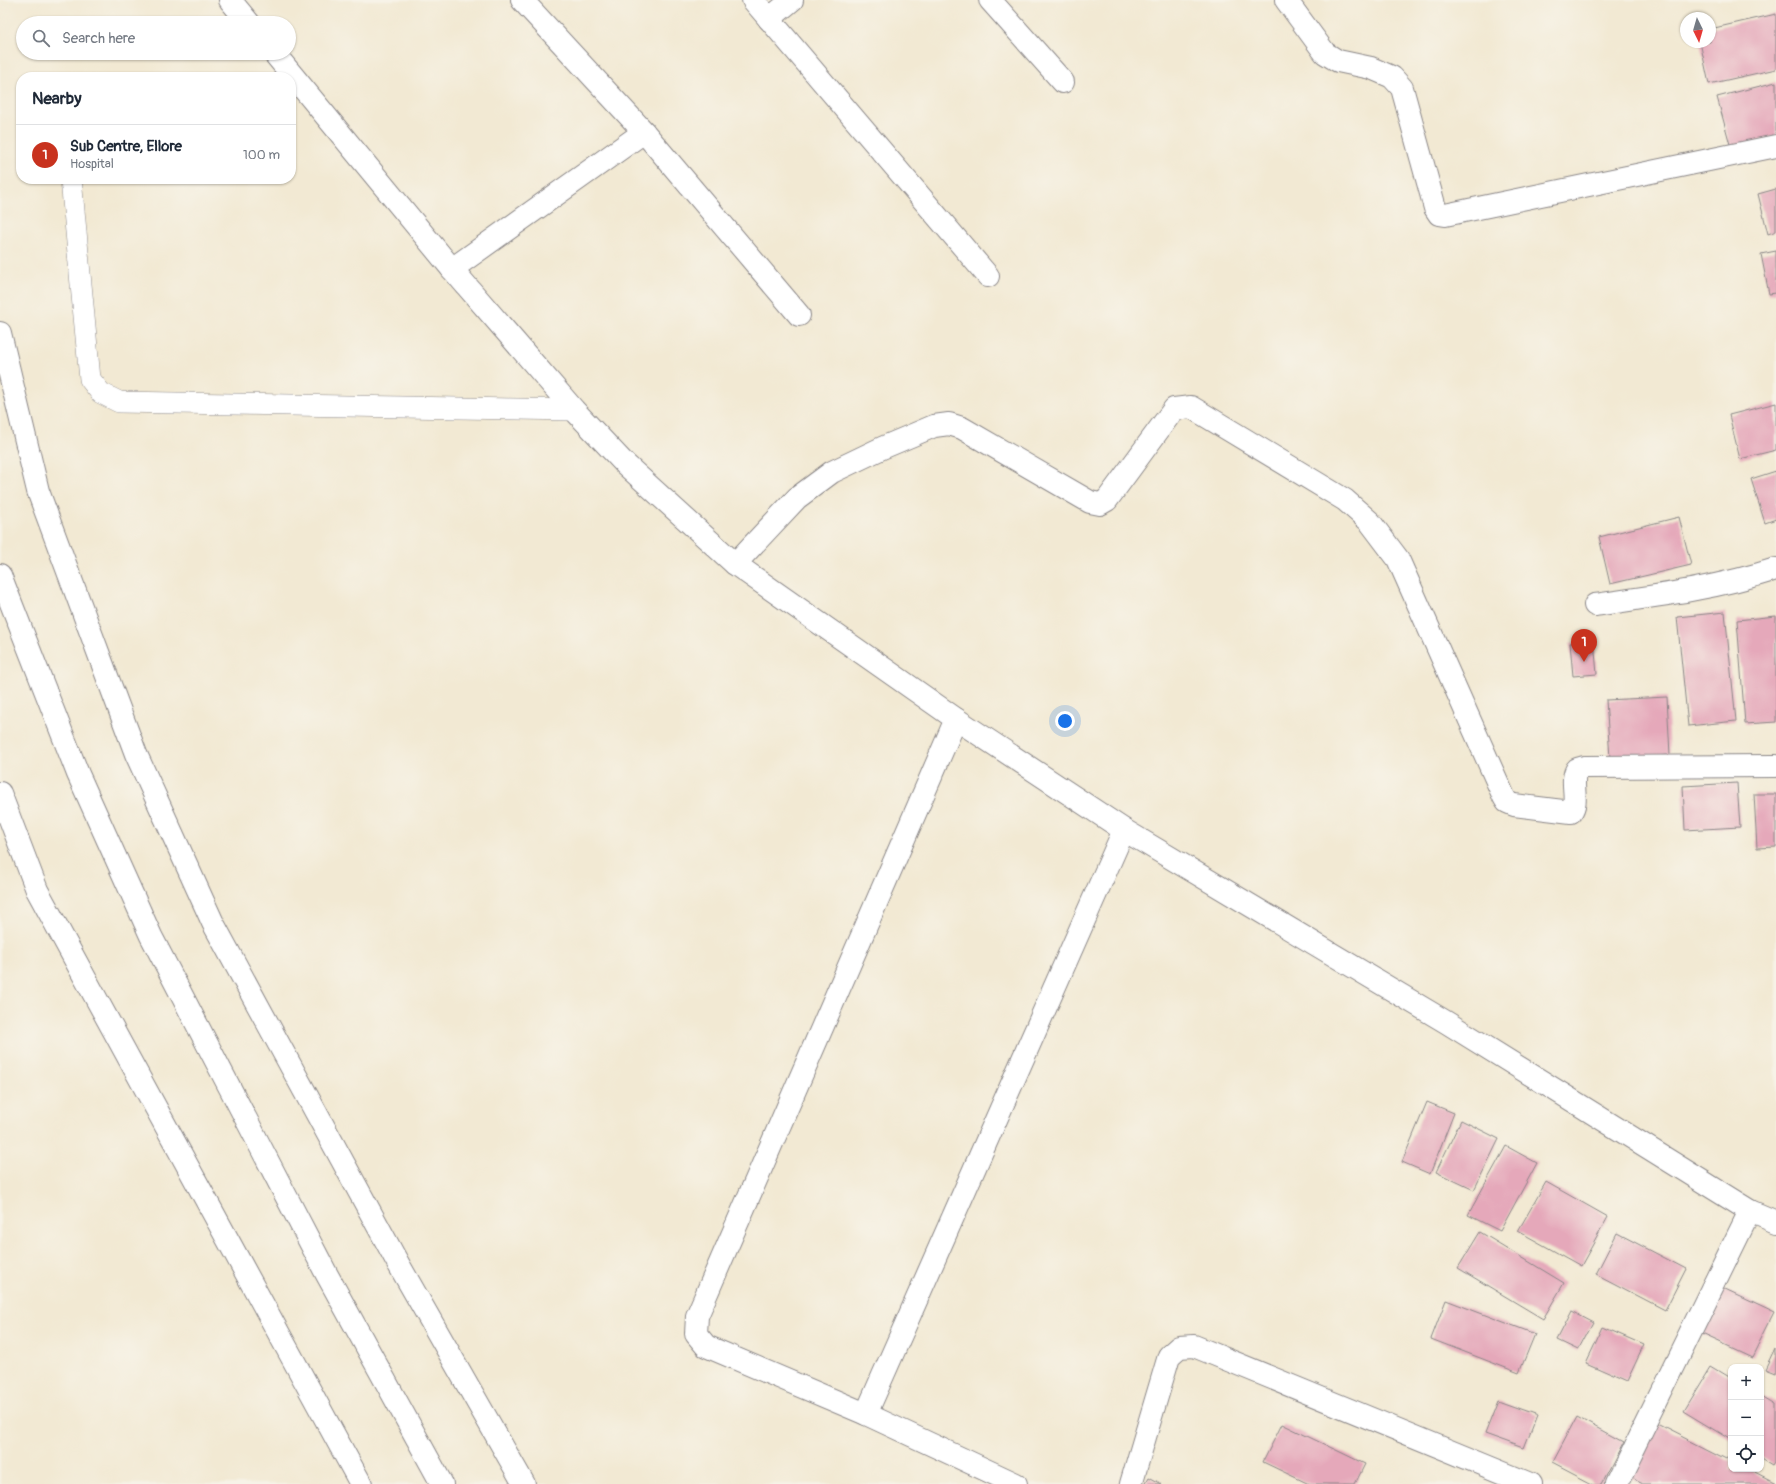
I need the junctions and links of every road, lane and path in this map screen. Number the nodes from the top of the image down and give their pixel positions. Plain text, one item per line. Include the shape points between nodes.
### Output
1 (230, 0) edge
2 (522, 0) edge
3 (753, 0) edge
4 (792, 0) edge
5 (990, 0) edge
6 (1286, 0) edge
7 (243, 16) edge
8 (769, 19) junction
9 (280, 60) edge
10 (290, 72) edge
11 (296, 80) edge
12 (1063, 82) dead end
13 (644, 132) junction
14 (1776, 146) edge
15 (71, 184) edge
16 (452, 269) junction
17 (988, 276) dead end
18 (798, 315) dead end
19 (0, 333) edge
20 (574, 410) junction
21 (735, 564) junction
22 (1776, 568) edge
23 (0, 575) edge
24 (1595, 605) dead end
25 (956, 719) junction
26 (1776, 766) edge
27 (0, 793) edge
28 (1124, 830) junction
29 (1750, 1211) junction
30 (1776, 1222) edge
31 (866, 1414) junction
32 (361, 1484) edge
33 (442, 1484) edge
34 (524, 1484) edge
35 (1016, 1484) edge
36 (1131, 1484) edge
37 (1530, 1484) edge
38 (1616, 1484) edge

1 - 7 main road
2 - 13 main road
3 - 8 main road
4 - 8 main road
5 - 12 main road
6 - 14 main road via 1325,53 1338,61 1371,68 1392,77 1402,88 1435,208 1439,214 1445,215
8 - 17 main road
9 - 10 main road
11 - 16 main road
13 - 16 main road
13 - 18 main road
15 - 20 lane via 90,379 101,393 118,402
16 - 20 main road
19 - 34 main road via 38,491 136,754 217,930 399,1265
20 - 21 main road via 625,464
21 - 25 main road
21 - 26 main road via 797,498 832,472 934,426 949,424 962,428 1090,502 1100,504 1107,500 1174,409 1191,407 1345,500 1370,522 1398,559 1507,802 1571,812 1575,805 1573,776 1577,769 1584,766
22 - 24 main road via 1717,586
23 - 33 main road via 78,774 151,936 326,1273
25 - 28 main road
25 - 31 main road via 696,1316 696,1334 706,1346
27 - 32 main road via 37,890
28 - 29 main road via 1446,1022
28 - 31 main road
29 - 30 main road
29 - 38 main road
31 - 35 main road
36 - 37 main road via 1169,1356 1179,1347 1194,1346

